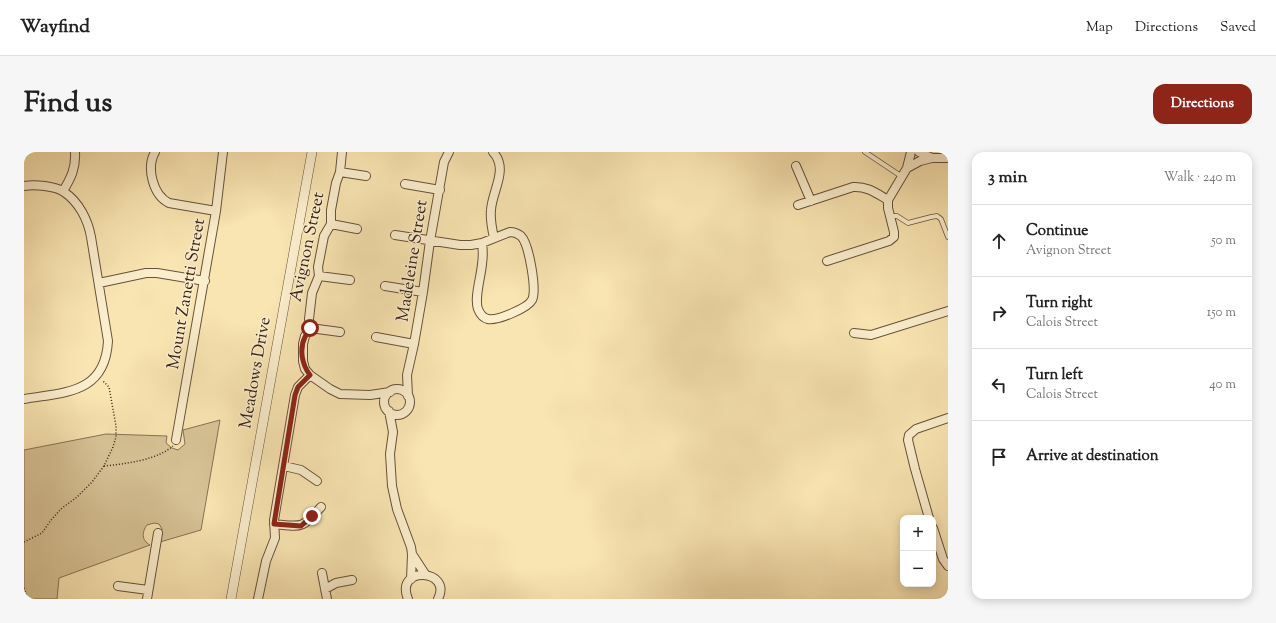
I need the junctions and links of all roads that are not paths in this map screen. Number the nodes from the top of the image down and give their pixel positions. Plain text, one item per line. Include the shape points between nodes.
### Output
1 (75, 152) edge
2 (155, 152) edge
3 (224, 152) edge
4 (312, 152) edge
5 (342, 152) edge
6 (449, 152) edge
7 (493, 152) edge
8 (865, 152) edge
9 (911, 152) edge
10 (920, 152) edge
11 (932, 158) junction
12 (948, 158) edge
13 (796, 166) dead end
14 (907, 168) junction
15 (340, 172) junction
16 (366, 176) dead end
17 (902, 176) junction
18 (405, 184) dead end
19 (24, 186) edge
20 (440, 190) junction
21 (63, 191) junction
22 (888, 200) junction
23 (810, 201) junction
24 (798, 205) dead end
25 (216, 211) junction
26 (890, 216) junction
27 (331, 224) junction
28 (357, 229) dead end
29 (395, 235) dead end
30 (948, 237) edge
31 (494, 238) junction
32 (430, 241) junction
33 (482, 243) junction
34 (827, 261) dead end
35 (319, 276) junction
36 (350, 280) dead end
37 (205, 281) junction
38 (99, 283) junction
39 (385, 286) dead end
40 (423, 292) junction
41 (948, 311) edge
42 (310, 328) junction
43 (340, 332) dead end
44 (854, 333) dead end
45 (376, 337) dead end
46 (414, 344) junction
47 (310, 375) junction
48 (407, 375) junction
49 (392, 391) junction
50 (370, 395) junction
51 (408, 396) junction
52 (24, 398) edge
53 (387, 408) junction
54 (403, 413) junction
55 (948, 418) edge
56 (393, 432) junction
57 (176, 440) road end
58 (284, 466) junction
59 (317, 481) dead end
60 (321, 507) dead end
61 (929, 515) edge
62 (274, 524) junction
63 (158, 533) dead end
64 (936, 537) edge
65 (412, 554) junction
66 (948, 566) edge
67 (322, 573) dead end
68 (425, 574) junction
69 (411, 579) junction
70 (352, 580) dead end
71 (118, 586) dead end
72 (325, 589) junction
73 (406, 589) junction
74 (147, 595) edge
75 (231, 599) edge
76 (258, 599) edge
77 (327, 599) edge
78 (401, 599) edge
79 (408, 599) edge
80 (438, 599) edge

1 - 21 street via 75,168
2 - 25 street via 151,160 152,174 156,191 162,200
3 - 25 street, Mount Zanetti Street
4 - 75 street, Meadows Drive
5 - 15 street, Avignon Street
6 - 20 street, Madeleine Street via 444,162
7 - 31 street via 500,167 491,209
8 - 17 lane
9 - 14 street
10 - 11 street
11 - 12 street
11 - 14 street
13 - 23 street
14 - 17 street
15 - 16 street
15 - 27 street, Avignon Street via 331,210
17 - 22 street
18 - 20 street
19 - 21 street via 42,186
20 - 32 street, Madeleine Street
21 - 38 street via 82,212 89,227
22 - 23 street via 861,186
22 - 26 street
23 - 24 street
25 - 37 street, Mount Zanetti Street
26 - 30 lane via 897,216 908,223 938,216
26 - 34 street via 894,232 892,239
27 - 28 street
27 - 35 street, Avignon Street via 324,236 318,267
29 - 32 street
31 - 33 street
31 - 33 street via 510,232 520,235 526,244 534,289 532,301 528,305 518,311 489,320 480,315 476,303 483,262
32 - 33 street via 460,245
32 - 40 street, Madeleine Street
35 - 36 street
35 - 42 street, Avignon Street via 312,293
37 - 38 street via 152,273
37 - 57 street, Mount Zanetti Street
38 - 52 street via 108,341 104,363 96,375 78,389
39 - 40 street
40 - 46 street, Madeleine Street
41 - 44 street via 871,335
42 - 43 street
42 - 47 street, Avignon Street via 305,336 303,361
45 - 46 street
46 - 48 street, Madeleine Street
47 - 50 street via 340,394
47 - 58 street via 298,387 295,395
48 - 49 street, Madeleine Street
48 - 51 street, Madeleine Street
49 - 50 street
49 - 51 street via 402,390
49 - 53 street, Madeleine Street via 385,398
50 - 53 street
51 - 54 street, Madeleine Street via 409,407
53 - 54 street via 396,415
53 - 56 street, Madeleine Street
54 - 56 street, Madeleine Street
55 - 61 street via 916,429 909,435 908,440 914,469
56 - 65 street, Madeleine Street via 390,454 392,486
58 - 59 street via 301,470
58 - 62 street
60 - 62 street via 301,526
62 - 76 street via 275,538 266,561
63 - 74 street
64 - 66 street
65 - 68 street, Madeleine Street
65 - 69 street, Madeleine Street
67 - 72 street
68 - 69 street via 416,575
68 - 80 street, Madeleine Street via 437,582 440,591
69 - 73 street, Madeleine Street
70 - 72 street via 336,583
71 - 74 street
72 - 77 street
73 - 78 street, Madeleine Street
73 - 79 street

